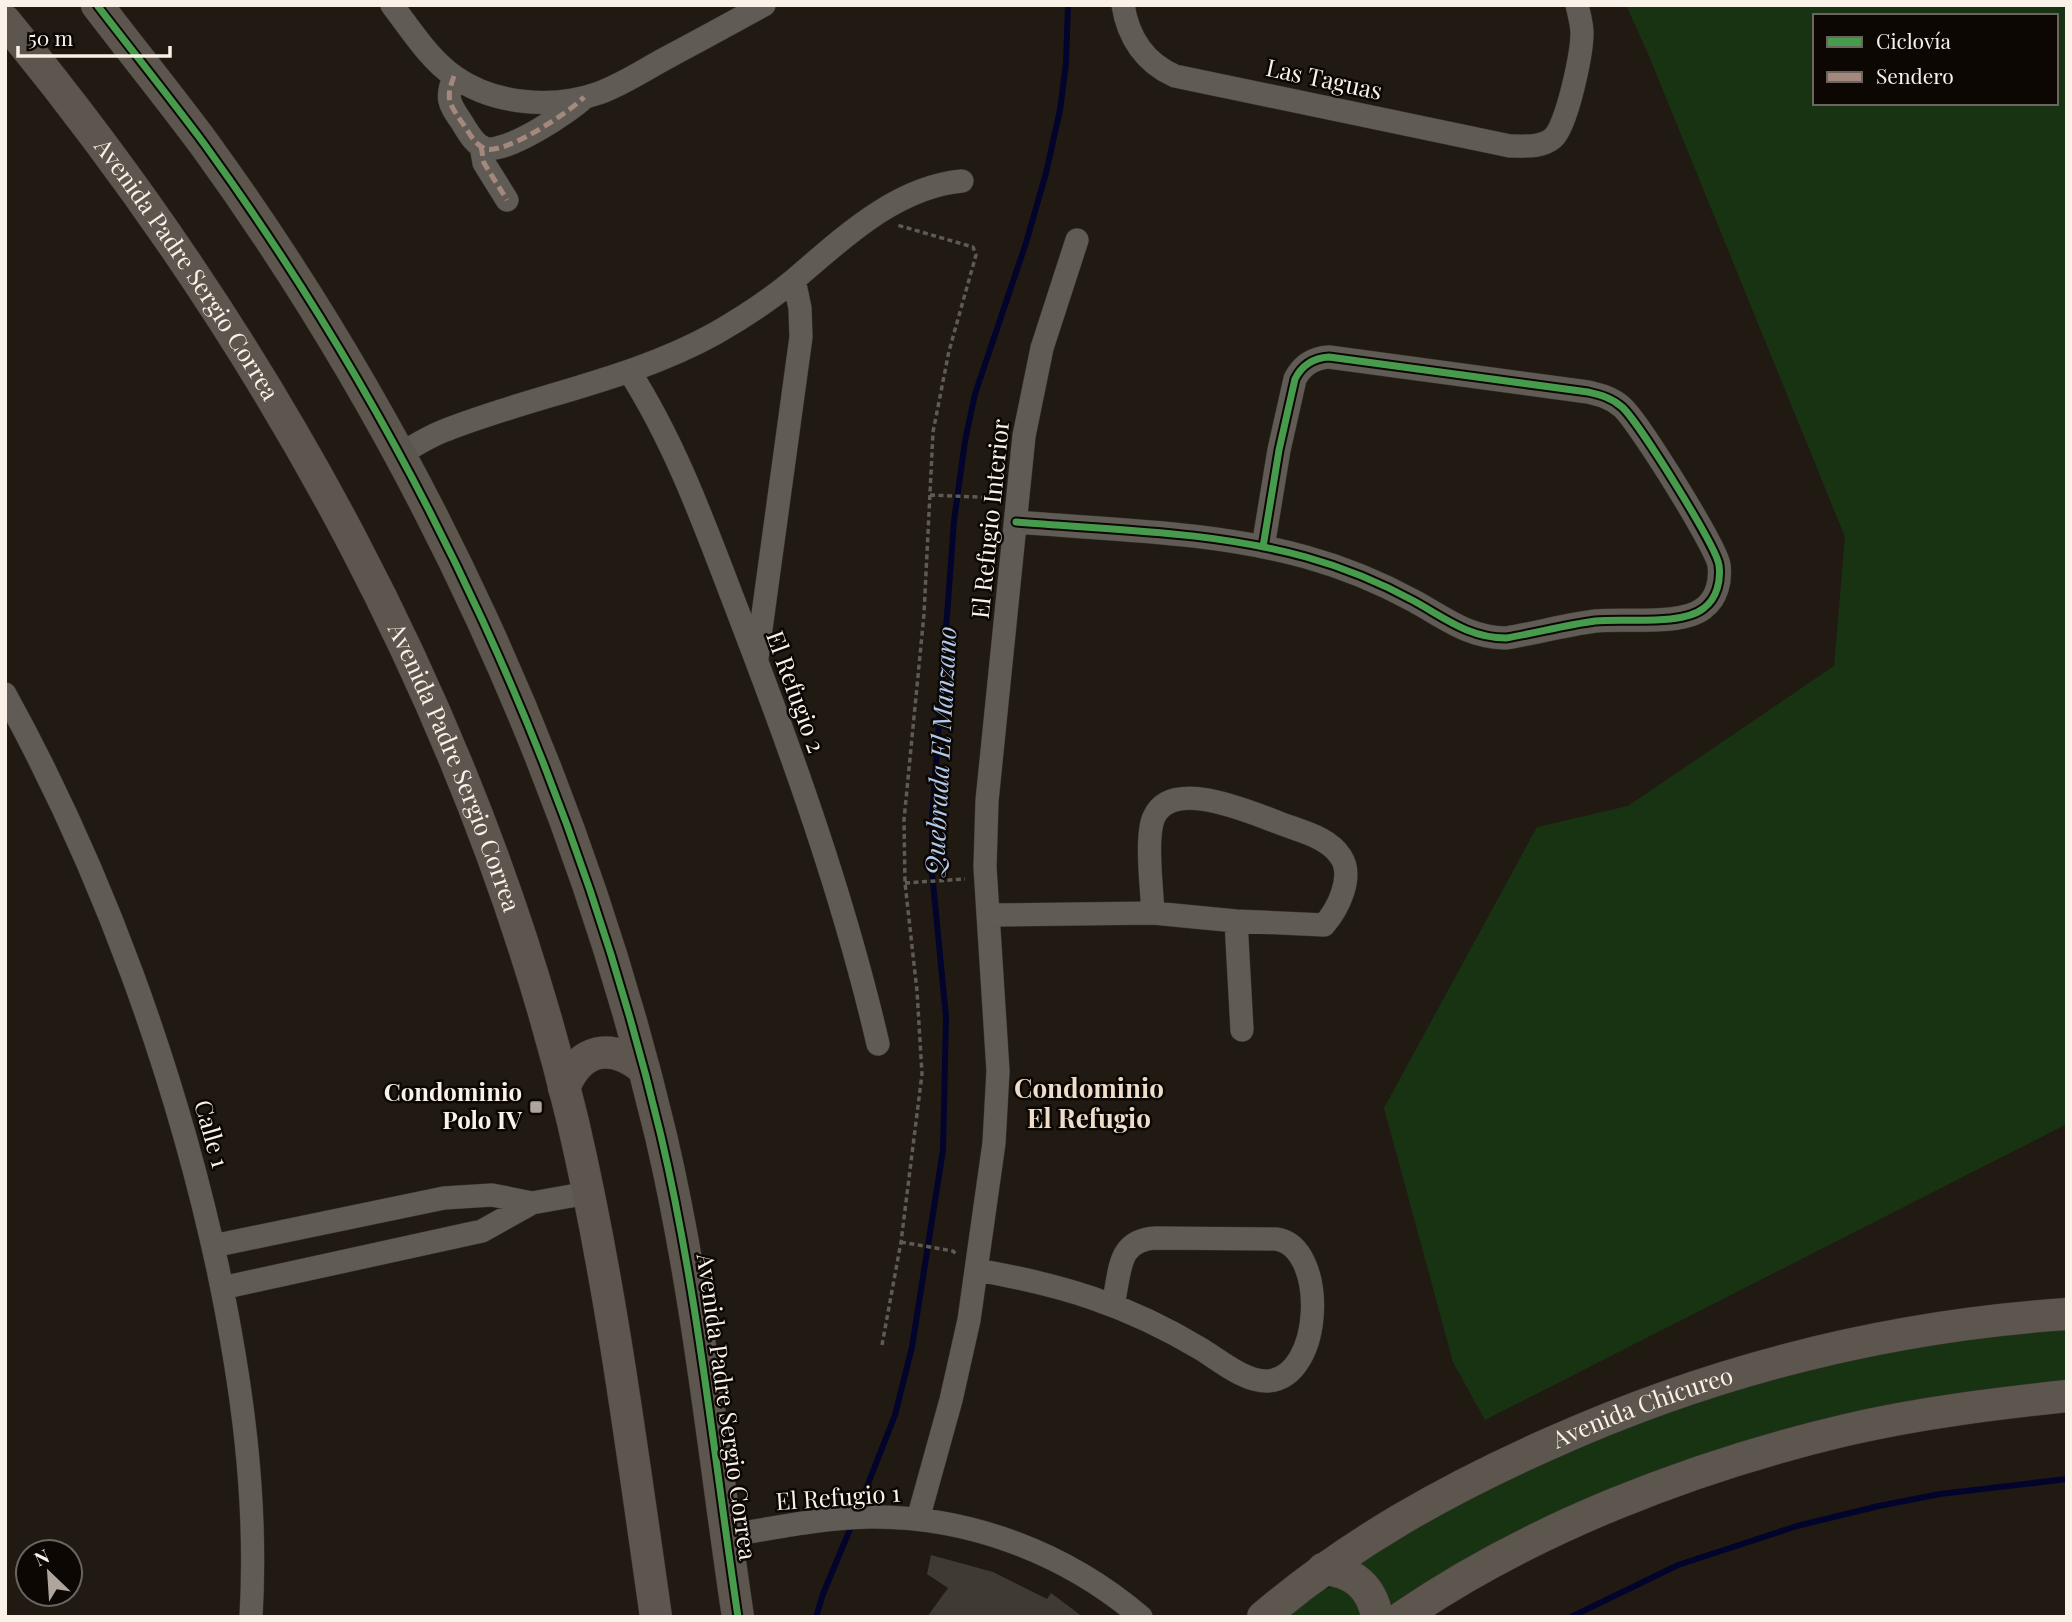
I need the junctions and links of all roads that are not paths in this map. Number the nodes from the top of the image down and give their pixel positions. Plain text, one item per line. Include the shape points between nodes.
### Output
1 (97, 5) edge
2 (392, 5) edge
3 (764, 5) edge
4 (1123, 5) edge
5 (1577, 5) edge
6 (5, 21) edge
7 (454, 76) junction
8 (584, 97) junction
9 (481, 146) junction
10 (962, 181) dead end
11 (508, 200) dead end
12 (1077, 240) dead end
13 (794, 280) junction
14 (629, 371) junction
15 (399, 455) junction
16 (1016, 522) junction
17 (1263, 547) junction
18 (757, 662) junction
19 (5, 694) edge
20 (1153, 913) junction
21 (988, 915) junction
22 (1236, 921) junction
23 (1242, 1030) dead end
24 (878, 1044) dead end
25 (644, 1069) junction
26 (564, 1088) junction
27 (588, 1194) junction
28 (532, 1203) junction
29 (213, 1246) junction
30 (977, 1270) junction
31 (222, 1288) junction
32 (1113, 1304) junction
33 (2067, 1314) edge
34 (2067, 1396) edge
35 (918, 1519) junction
36 (726, 1536) junction
37 (1323, 1569) junction
38 (251, 1617) edge
39 (656, 1617) edge
40 (738, 1617) edge
41 (1141, 1617) edge
42 (1263, 1617) edge
43 (1377, 1617) edge
44 (1402, 1617) edge

1 - 15 street, Avenida Padre Sergio Correa via 251,213 339,350
2 - 7 street
3 - 8 street via 617,85
4 - 5 street, Las Taguas via 1139,48 1156,66 1175,76 1510,146 1534,147 1552,140 1568,111 1582,33
6 - 26 street, Avenida Padre Sergio Correa via 96,134 200,282 274,401 345,530 426,694 483,831 530,968
7 - 8 street via 481,91 516,101
7 - 9 street via 448,92 452,107
8 - 9 street via 565,114 504,147
9 - 11 street via 484,163
10 - 13 street via 925,190 872,218
12 - 16 street, El Refugio Interior via 1052,312 1032,392
13 - 14 street via 713,335
13 - 18 street via 801,337
14 - 15 street via 444,430
14 - 18 street, El Refugio 2 via 670,443
15 - 25 street, Avenida Padre Sergio Correa via 495,649 560,803
16 - 17 street via 1216,538
16 - 21 street, El Refugio Interior via 985,820
17 - 17 street via 1352,574 1413,601 1466,632 1492,638 1603,621 1684,618 1710,602 1719,574 1714,550 1699,524 1629,413 1614,400 1588,392 1329,357 1310,362 1295,379
18 - 24 street, El Refugio 2 via 847,924
19 - 29 street, Calle 1 via 91,873 136,988 176,1104
20 - 21 street
20 - 22 street
20 - 22 street via 1151,831 1154,817 1167,803 1199,799 1227,803 1328,842 1343,860 1346,870 1340,902 1324,925
21 - 30 street, El Refugio Interior via 997,1108
22 - 23 street
25 - 26 street via 617,1053 596,1053 583,1059
25 - 36 street, Avenida Padre Sergio Correa via 692,1298
26 - 27 street, Avenida Padre Sergio Correa
27 - 28 street
27 - 39 street, Avenida Padre Sergio Correa
28 - 29 street via 492,1195 460,1195
28 - 31 street via 470,1235
29 - 31 street, Calle 1
30 - 32 street
30 - 35 street, El Refugio Interior via 960,1365
31 - 38 street, Calle 1 via 251,1486
32 - 32 street via 1262,1382 1277,1380 1293,1368 1307,1343 1313,1319 1303,1260 1295,1247 1276,1239 1140,1240 1126,1251
33 - 37 street, Avenida Chicureo via 1866,1341 1692,1387 1494,1468 1397,1520
34 - 44 street via 1884,1422 1720,1465 1562,1528
35 - 36 street, El Refugio 1 via 836,1519
35 - 41 street, El Refugio 1 via 987,1533 1059,1561 1105,1588
36 - 40 street, Avenida Padre Sergio Correa
37 - 42 street, Avenida Chicureo
37 - 43 street via 1340,1570 1357,1580

